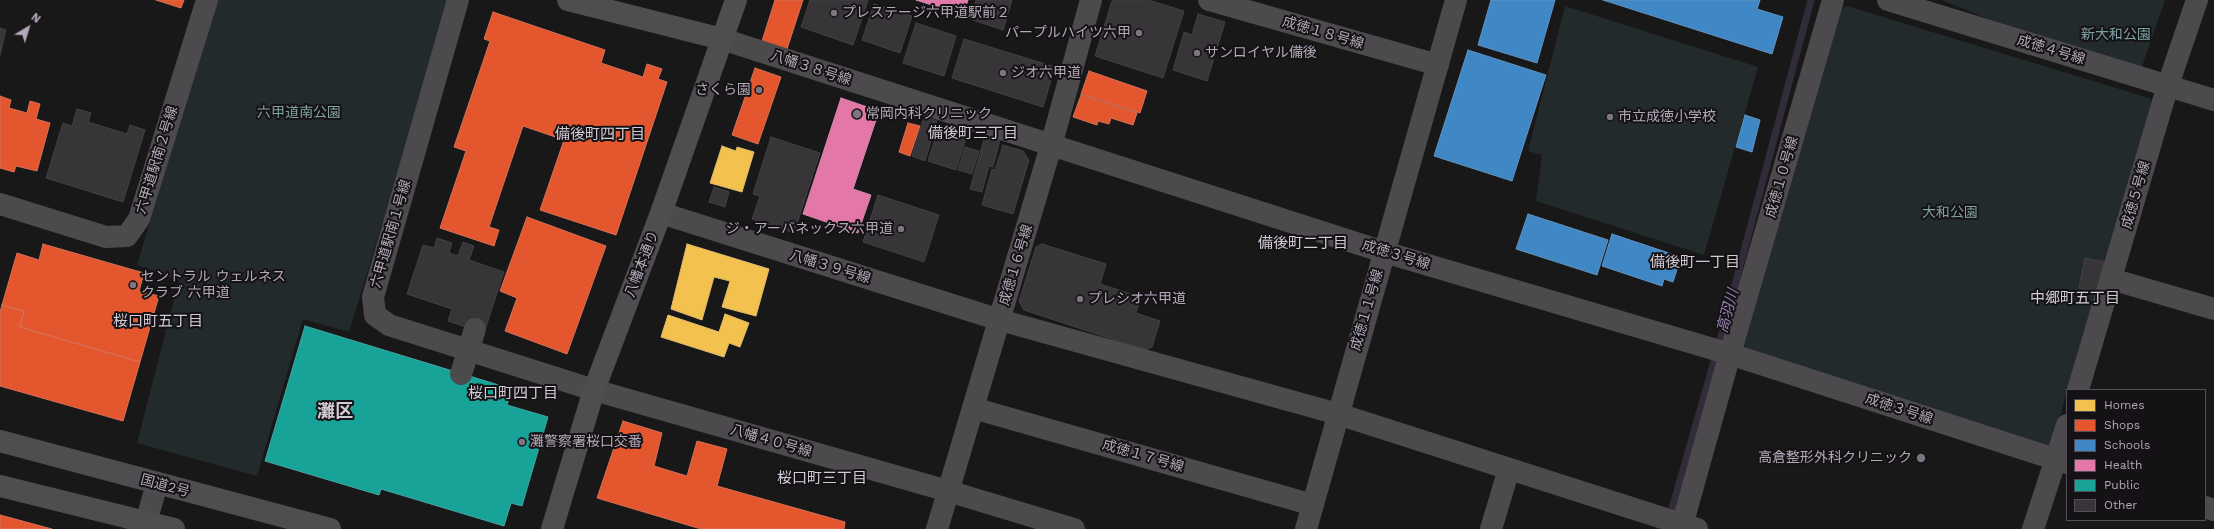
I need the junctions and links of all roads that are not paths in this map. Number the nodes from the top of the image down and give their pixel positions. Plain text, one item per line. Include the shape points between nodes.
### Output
1 (207, 0) edge
2 (458, 0) edge
3 (568, 0) edge
4 (736, 0) edge
5 (1091, 0) edge
6 (1208, 0) edge
7 (1456, 0) edge
8 (1833, 0) edge
9 (1888, 0) edge
10 (2197, 0) edge
11 (722, 39) junction
12 (1438, 65) junction
13 (2168, 85) junction
14 (2214, 100) edge
15 (1051, 146) junction
16 (0, 204) edge
17 (661, 213) junction
18 (1384, 252) junction
19 (2111, 279) junction
20 (2214, 309) edge
21 (1000, 320) junction
22 (475, 329) dead end
23 (1728, 353) junction
24 (461, 374) dead end
25 (2078, 389) edge
26 (594, 390) junction
27 (973, 408) junction
28 (1338, 414) junction
29 (2066, 432) edge
30 (0, 441) edge
31 (2062, 462) edge
32 (1509, 469) junction
33 (156, 484) junction
34 (0, 486) edge
35 (948, 491) junction
36 (1313, 505) junction
37 (1679, 525) edge
38 (145, 526) edge
39 (174, 529) edge
40 (330, 529) edge
41 (552, 529) edge
42 (937, 529) edge
43 (1074, 529) edge
44 (1306, 529) edge
45 (1491, 529) edge
46 (2033, 529) edge

1 - 16 street, 六甲道駅南２号線 via 139,219 127,236 106,237
2 - 26 street, 六甲道駅南１号線 via 373,297 375,315 389,325
3 - 11 street, 八幡３８号線
4 - 11 street, 八幡本通り
5 - 15 street, 成徳１６号線
6 - 12 street, 成徳１８号線
7 - 12 street, 成徳１１号線
8 - 23 street, 成徳１０号線
9 - 13 street, 成徳４号線
10 - 13 street, 成徳５号線
11 - 15 street, 八幡３８号線
11 - 17 street, 八幡本通り
12 - 18 street, 成徳１１号線
13 - 14 street, 成徳４号線
13 - 19 street, 成徳５号線
15 - 18 street, 成徳３号線
15 - 21 street, 成徳１６号線
17 - 21 street, 八幡３９号線
17 - 26 street, 八幡本通り
18 - 23 street, 成徳３号線
18 - 28 street, 成徳１１号線
19 - 20 street
19 - 25 street, 成徳５号線
21 - 27 street, 成徳１６号線
21 - 28 street, 八幡３９号線
22 - 24 street
23 - 31 street, 成徳３号線
23 - 37 street, 成徳１０号線 via 1694,481
26 - 35 street, 八幡４０号線
26 - 41 street, 八幡本通り
27 - 35 street, 成徳１６号線
27 - 36 street, 成徳１７号線
28 - 32 street, 八幡３９号線
28 - 36 street, 成徳１１号線
29 - 31 street
30 - 33 highway, 国道2号
31 - 46 street
32 - 37 street, 八幡３９号線
32 - 45 street
33 - 38 street
33 - 40 highway, 国道2号
34 - 38 highway
35 - 42 street, 成徳１６号線
35 - 43 street, 八幡４０号線
36 - 44 street, 成徳１１号線
38 - 39 highway

